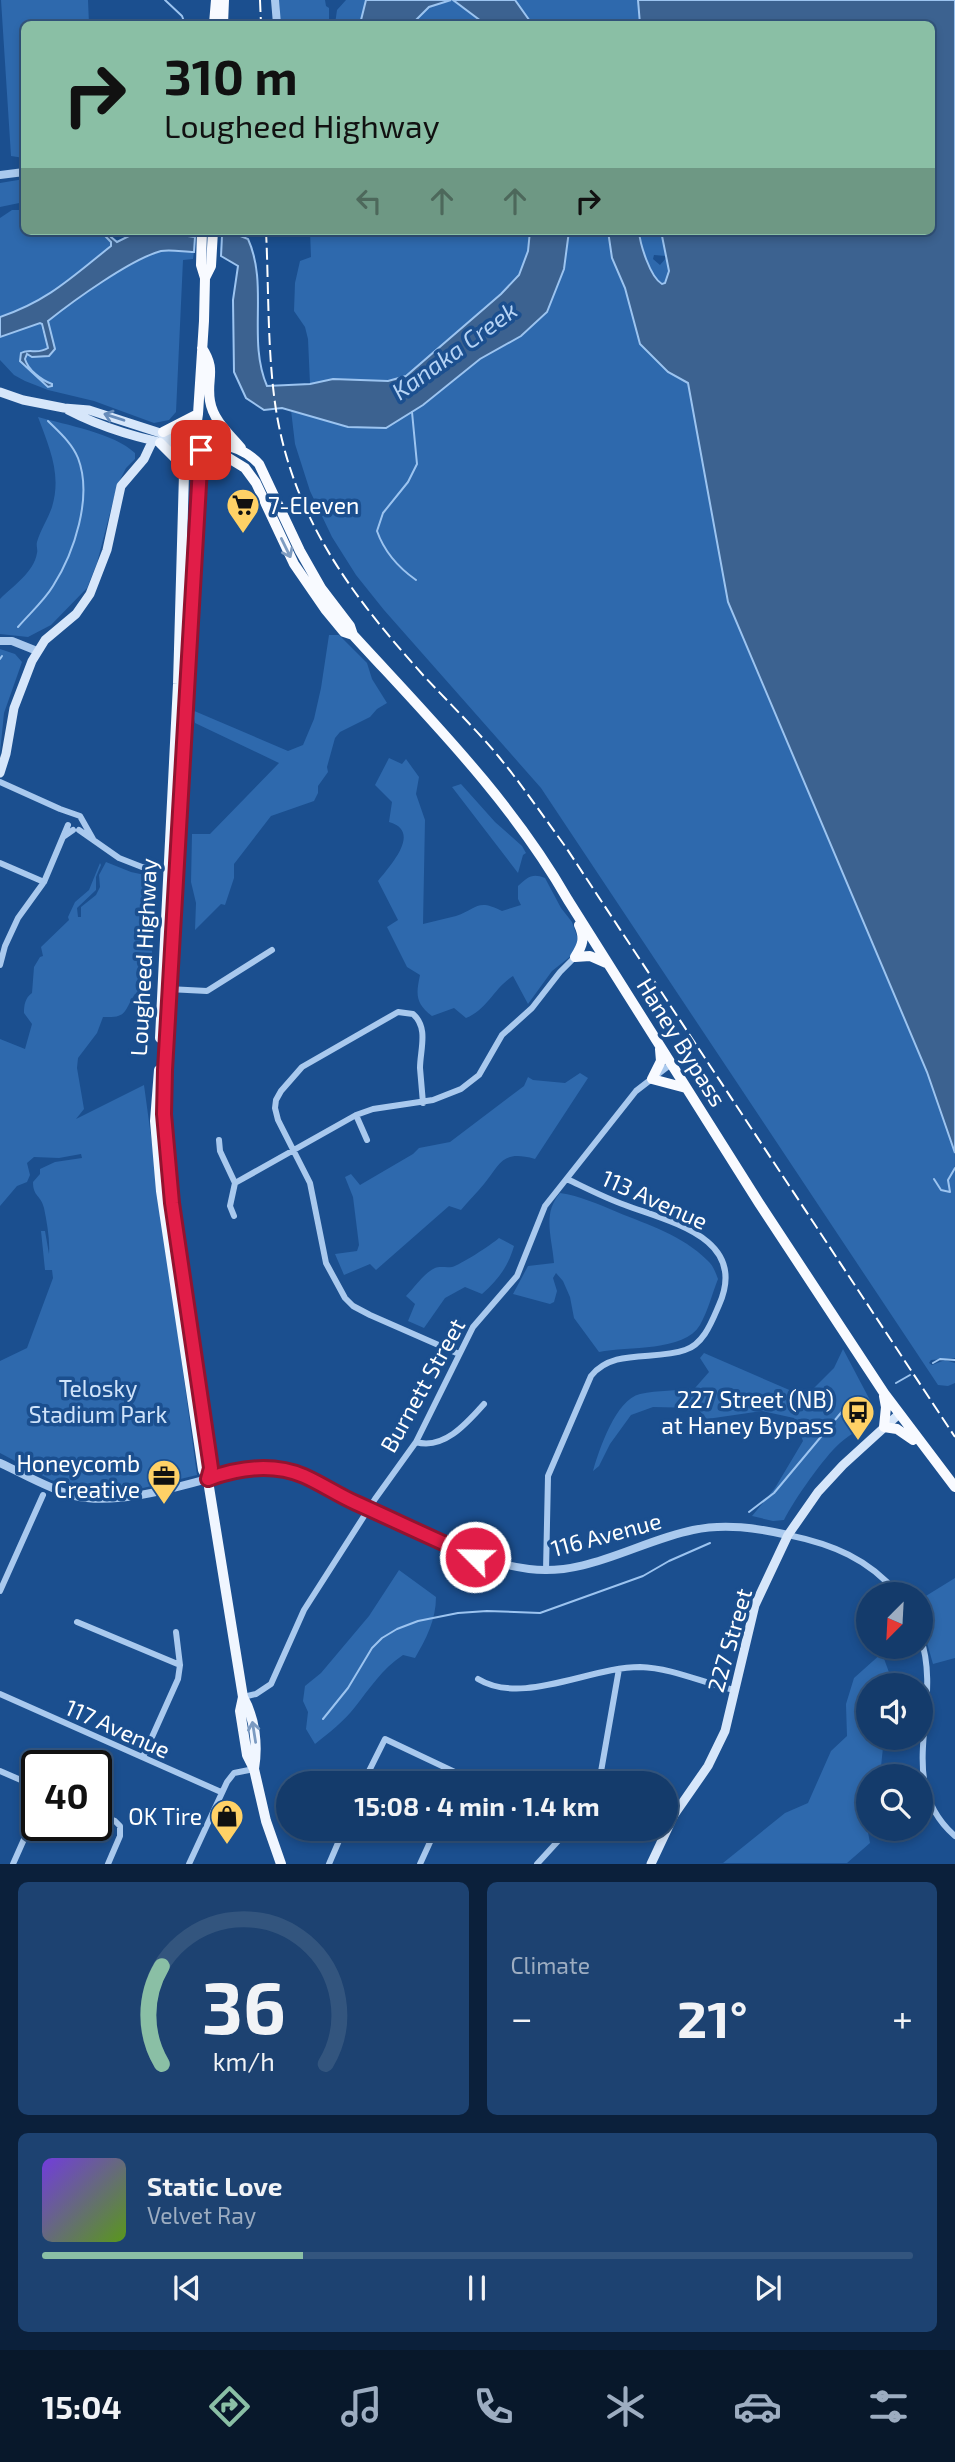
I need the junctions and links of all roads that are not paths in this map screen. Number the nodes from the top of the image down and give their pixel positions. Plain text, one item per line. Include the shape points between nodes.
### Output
1 (216, 0) edge
2 (224, 0) edge
3 (275, 0) edge
4 (214, 21) edge
5 (223, 21) edge
6 (276, 21) edge
7 (21, 172) edge
8 (0, 174) edge
9 (202, 235) edge
10 (212, 235) edge
11 (206, 265) junction
12 (202, 348) junction
13 (0, 392) edge
14 (198, 414) junction
15 (158, 439) junction
16 (194, 443) junction
17 (242, 450) junction
18 (222, 454) junction
19 (184, 474) junction
20 (199, 474) junction
21 (198, 491) junction
22 (353, 635) junction
23 (0, 641) edge
24 (37, 652) junction
25 (0, 773) edge
26 (0, 782) edge
27 (60, 809) junction
28 (75, 815) junction
29 (74, 826) junction
30 (0, 863) edge
31 (173, 869) junction
32 (44, 882) junction
33 (568, 900) junction
34 (3, 945) edge
35 (272, 950) dead end
36 (575, 957) junction
37 (607, 963) junction
38 (0, 965) edge
39 (167, 989) junction
40 (660, 1046) junction
41 (671, 1064) junction
42 (652, 1079) junction
43 (686, 1088) junction
44 (423, 1103) junction
45 (356, 1115) junction
46 (219, 1140) dead end
47 (367, 1140) dead end
48 (295, 1149) junction
49 (567, 1179) junction
50 (235, 1183) junction
51 (234, 1216) dead end
52 (459, 1354) junction
53 (884, 1393) junction
54 (484, 1404) dead end
55 (900, 1414) junction
56 (884, 1427) junction
57 (416, 1442) junction
58 (0, 1463) edge
59 (208, 1479) junction
60 (955, 1486) edge
61 (955, 1492) edge
62 (43, 1495) dead end
63 (369, 1508) junction
64 (788, 1535) junction
65 (547, 1571) junction
66 (886, 1582) edge
67 (0, 1591) edge
68 (77, 1622) dead end
69 (176, 1632) dead end
70 (927, 1659) edge
71 (180, 1665) junction
72 (619, 1669) junction
73 (478, 1679) dead end
74 (734, 1690) junction
75 (0, 1694) edge
76 (243, 1697) junction
77 (143, 1758) junction
78 (254, 1769) junction
79 (369, 1771) edge
80 (452, 1771) edge
81 (601, 1771) edge
82 (0, 1772) edge
83 (21, 1781) edge
84 (222, 1792) junction
85 (112, 1820) edge
86 (955, 1836) edge
87 (23, 1841) edge
88 (339, 1841) edge
89 (431, 1841) edge
90 (557, 1841) edge
91 (13, 1864) edge
92 (108, 1864) edge
93 (189, 1864) edge
94 (281, 1864) edge
95 (329, 1864) edge
96 (420, 1864) edge
97 (537, 1864) edge
98 (651, 1864) edge

1 - 4 highway
2 - 5 highway
3 - 6 street
7 - 8 street
9 - 11 highway, Lougheed Highway
10 - 11 highway, Lougheed Highway
11 - 12 highway, Lougheed Highway
12 - 14 highway, Lougheed Highway
12 - 17 highway, Haney Bypass via 211,361 212,407
13 - 15 main road via 89,410
14 - 15 highway
14 - 16 highway, Lougheed Highway
15 - 16 main road
15 - 19 main road
15 - 24 main road via 121,486 107,550 90,594
16 - 17 highway
16 - 18 highway, Haney Bypass
16 - 19 main road, Lougheed Highway
16 - 20 main road, Lougheed Highway
16 - 21 main road via 193,481
17 - 22 highway, Haney Bypass via 259,464 300,551
18 - 20 highway
18 -> 22 highway, Haney Bypass via 249,473 294,564 344,632
19 - 31 main road, Lougheed Highway
20 - 21 main road, Lougheed Highway
21 - 31 main road, Lougheed Highway
22 - 33 highway, Haney Bypass via 500,798
23 - 24 street
24 - 25 main road via 17,697
26 - 27 street
27 - 28 street
27 - 29 street
28 - 29 street via 70,817
28 - 29 street via 82,817
29 - 31 street via 119,858 142,867
29 - 32 street via 63,837
30 - 32 street
31 - 39 main road, Lougheed Highway
32 - 34 street
33 - 36 highway via 584,936
33 - 37 highway, Haney Bypass
34 - 38 street
35 - 39 street via 207,991
36 - 37 highway
36 - 44 street via 502,1035 479,1075 461,1089
37 - 40 highway, Haney Bypass
39 - 59 main road, Lougheed Highway via 164,1114 172,1203 211,1468
40 - 41 highway, Haney Bypass
40 - 42 highway via 661,1061
41 - 42 street, Burnett Street
41 - 43 highway, Haney Bypass
42 - 43 highway
42 - 49 street, Burnett Street via 636,1091
43 - 53 highway, Haney Bypass
44 - 45 street
44 - 48 street via 423,1032 418,1019 398,1012 302,1067 281,1091 275,1104 278,1120
45 - 47 street
45 - 48 street
46 - 50 street
48 - 50 street
48 - 52 street via 313,1194 326,1263 345,1298 361,1310
49 - 52 street, Burnett Street via 539,1217 517,1276 477,1321
49 - 65 street, 113 Avenue via 699,1234 710,1242 725,1275 724,1290 698,1343 671,1355 615,1360 598,1368 586,1385 548,1476
50 - 51 street via 230,1206
52 - 57 street, Burnett Street
53 - 55 highway, Haney Bypass
53 - 56 highway
54 - 57 street via 450,1436 427,1444
55 - 56 main road, 227 Street
55 - 60 highway, Haney Bypass
56 - 61 highway via 912,1439
56 - 64 main road, 227 Street via 818,1492
57 - 63 street, Burnett Street
58 - 59 street, 116 Avenue via 62,1491 97,1499
59 - 63 street, 116 Avenue via 240,1470 286,1471
59 - 76 main road, Lougheed Highway
62 - 67 street
63 - 65 street, 116 Avenue via 475,1557
63 - 76 street, Burnett Street via 304,1610 271,1684
64 - 65 street, 116 Avenue via 729,1526 699,1528 578,1566
64 - 66 street, 116 Avenue via 853,1556
64 - 74 main road, 227 Street via 755,1605
68 - 71 street
69 - 71 street
70 - 86 street via 922,1779 932,1809
71 - 77 street
72 - 73 street via 520,1689 495,1687
72 - 74 street via 668,1670
72 - 81 street
74 - 98 main road, 227 Street via 725,1731 708,1766 674,1815
75 - 77 street, 117 Avenue
76 - 78 main road, Lougheed Highway via 244,1740
77 - 84 street, 117 Avenue
78 - 84 street via 232,1775
78 - 94 main road, Lougheed Highway
79 - 80 street via 385,1739
82 - 83 street
84 - 93 street
85 - 92 street via 120,1826 120,1836
87 - 91 street
88 - 95 street
89 - 96 street
90 - 97 street

